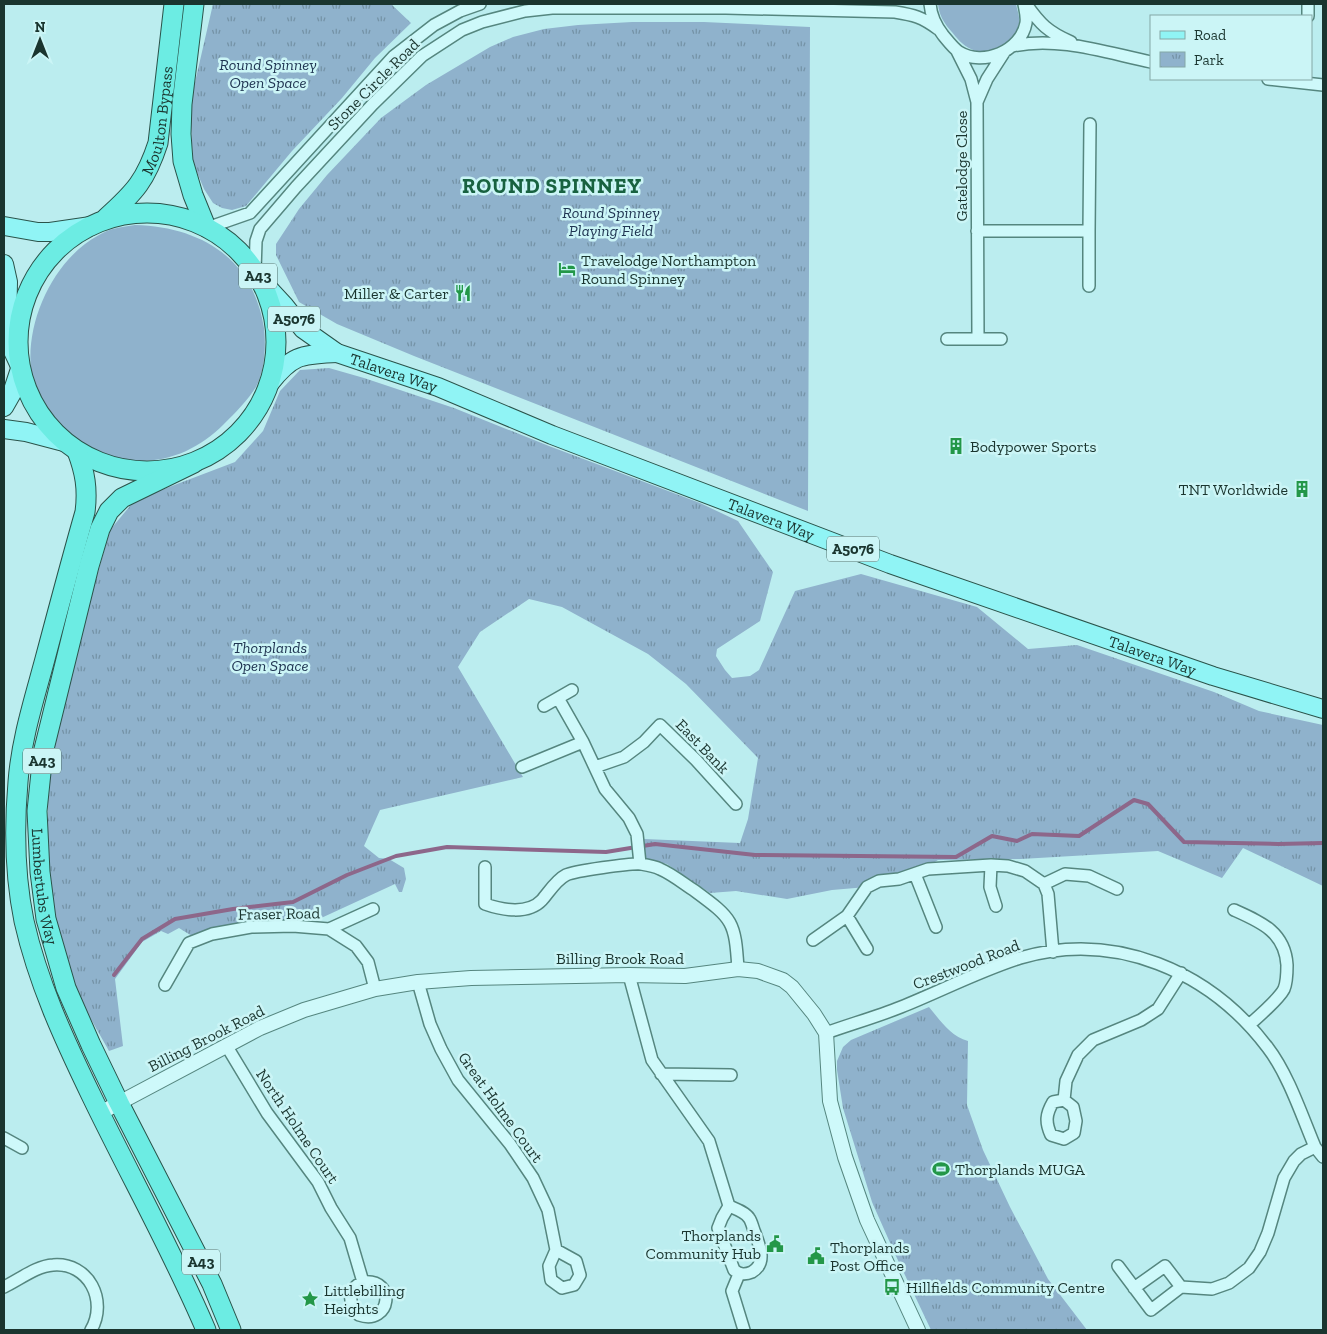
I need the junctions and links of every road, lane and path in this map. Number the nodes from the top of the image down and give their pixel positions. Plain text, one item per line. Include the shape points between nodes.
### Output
1 (174, 4) edge
2 (194, 4) edge
3 (480, 4) edge
4 (930, 4) edge
5 (1025, 4) edge
6 (938, 29) junction
7 (1080, 47) junction
8 (1009, 48) junction
9 (957, 51) junction
10 (1150, 62) edge
11 (1288, 80) edge
12 (1307, 81) edge
13 (1322, 85) edge
14 (977, 102) junction
15 (1090, 124) dead end
16 (97, 223) junction
17 (4, 226) edge
18 (206, 228) junction
19 (977, 231) junction
20 (1090, 231) junction
21 (4, 264) edge
22 (257, 275) junction
23 (1090, 286) dead end
24 (978, 338) junction
25 (947, 339) dead end
26 (1001, 339) dead end
27 (337, 353) junction
28 (19, 366) junction
29 (270, 383) junction
30 (4, 407) edge
31 (4, 429) edge
32 (70, 446) junction
33 (194, 463) junction
34 (572, 690) dead end
35 (558, 698) junction
36 (544, 706) dead end
37 (1323, 709) edge
38 (582, 742) junction
39 (522, 767) dead end
40 (595, 767) junction
41 (736, 804) dead end
42 (640, 864) junction
43 (991, 865) junction
44 (486, 867) dead end
45 (915, 874) junction
46 (1044, 884) junction
47 (1117, 889) dead end
48 (996, 906) dead end
49 (374, 909) dead end
50 (1234, 910) dead end
51 (848, 916) junction
52 (936, 926) dead end
53 (329, 929) junction
54 (813, 940) dead end
55 (867, 950) dead end
56 (1053, 952) junction
57 (738, 969) junction
58 (1181, 973) junction
59 (629, 975) junction
60 (418, 982) junction
61 (165, 985) dead end
62 (375, 989) junction
63 (1249, 1026) junction
64 (826, 1033) junction
65 (226, 1045) junction
66 (661, 1074) junction
67 (731, 1075) dead end
68 (1064, 1100) dead end
69 (119, 1103) junction
70 (100, 1113) junction
71 (4, 1138) edge
72 (1315, 1147) junction
73 (22, 1148) dead end
74 (1323, 1157) edge
75 (730, 1206) junction
76 (556, 1250) dead end
77 (1118, 1266) dead end
78 (739, 1274) junction
79 (364, 1282) dead end
80 (4, 1287) edge
81 (1181, 1287) junction
82 (1134, 1288) junction
83 (91, 1330) edge
84 (206, 1330) edge
85 (231, 1330) edge
86 (744, 1330) edge
87 (918, 1330) edge

1 - 16 highway, Moulton Bypass / A43 via 158,143 151,165 140,184
2 - 18 highway, Moulton Bypass via 180,134 183,161
3 - 18 street, Stone Circle Road via 434,25 394,56 250,213
4 - 6 street, Stone Circle Road
5 - 7 street via 1047,29
5 - 8 street via 1026,24 1020,38
6 - 9 street, Stone Circle Road
6 - 22 street, Stone Circle Road via 914,14 895,12 735,8 552,8 482,22 462,30 422,56 296,187 260,229 256,241
7 - 8 street via 1039,43
7 - 10 street
8 - 9 street via 994,56 978,58
8 - 14 street, Gatelodge Close via 987,79
9 - 14 street, Gatelodge Close via 971,79
11 - 12 street
12 - 13 street
14 - 19 street, Gatelodge Close
15 - 20 street
16 - 17 main road via 50,232
16 - 18 highway, A43 via 124,215 166,214
16 - 28 highway, A43 via 73,236 57,250 32,283 19,322
18 - 22 highway, A43 via 234,247
19 - 20 street, Gatelodge Close
19 - 24 street, Gatelodge Close
20 - 23 street
21 - 28 main road via 8,282 7,330
22 - 27 main road, Talavera Way / A5076 via 303,329
22 - 29 highway, A43 via 267,294 276,330
24 - 25 street
24 - 26 street
27 - 29 main road, Talavera Way / A5076 via 313,354 293,360 283,366
27 - 37 main road, Talavera Way / A5076 via 438,387 578,445 890,564 1213,676
28 - 30 main road via 12,393
28 - 32 highway, A43 via 36,409 48,426
29 - 33 highway, A43 via 258,409 241,431 219,450
31 - 32 main road via 26,432
32 - 33 highway, A43 via 98,462 130,470 146,472
32 - 70 highway, Lumbertubs Way / A43 via 86,478 86,499 25,734 16,828 24,919 34,957 48,1002
33 - 69 highway, Lumbertubs Way / A43 via 122,498 109,511 89,566 43,753 37,812 46,919 66,988
34 - 35 street
35 - 36 street
35 - 38 street
38 - 39 street
38 - 40 street
40 - 41 street, East Bank via 624,757 660,725
40 - 42 street via 605,789 630,818 637,834
42 - 44 street via 566,875 528,909 500,909 484,904
42 - 57 street via 660,868 728,918 736,941
43 - 45 street via 928,869
43 - 46 street via 1026,871
43 - 48 street via 990,887
45 - 51 street via 867,887
45 - 52 street
46 - 47 street via 1065,874 1089,876
46 - 56 street via 1048,894
49 - 53 street, Fraser Road
50 - 63 street via 1260,922 1277,936 1286,954 1284,989
51 - 54 street
51 - 55 street
53 - 61 street, Fraser Road via 251,927 212,934 189,943
53 - 62 street, Fraser Road via 360,951 368,962
56 - 58 street, Crestwood Road via 1118,953
56 - 64 street, Crestwood Road via 990,969 900,1008
57 - 59 street, Billing Brook Road via 685,976
57 - 64 street, Billing Brook Road via 758,971 783,980 814,1014
58 - 63 street, Crestwood Road via 1219,997
58 - 68 street via 1158,1008 1141,1020 1093,1040 1078,1055 1066,1081
59 - 60 street, Billing Brook Road
59 - 66 street via 652,1060
60 - 62 street, Billing Brook Road
60 - 76 street, Great Holme Court via 440,1050 458,1080 533,1178 548,1210
62 - 65 street, Billing Brook Road via 304,1010
63 - 72 street, Crestwood Road via 1274,1058
64 - 87 street, Billing Brook Road via 830,1101 844,1157 867,1220
65 - 69 street, Billing Brook Road
65 - 79 street, North Holme Court via 267,1113 318,1182 350,1238
66 - 67 street
66 - 75 street via 709,1141
69 - 70 street, Billing Brook Road
69 - 85 highway, Lumbertubs Way / A43 via 212,1284
70 - 84 highway, Lumbertubs Way / A43
71 - 73 street
72 - 74 street, Crestwood Road
72 - 81 street via 1294,1161 1284,1178 1268,1233 1249,1268 1229,1283 1212,1289
75 - 78 street via 718,1228 730,1263
75 - 78 street via 749,1218 762,1256 756,1269 748,1274
77 - 82 street
78 - 86 street via 732,1291
80 - 83 street via 51,1265 74,1269 87,1278 96,1293 99,1308
81 - 82 street via 1164,1266
81 - 82 street via 1151,1310

